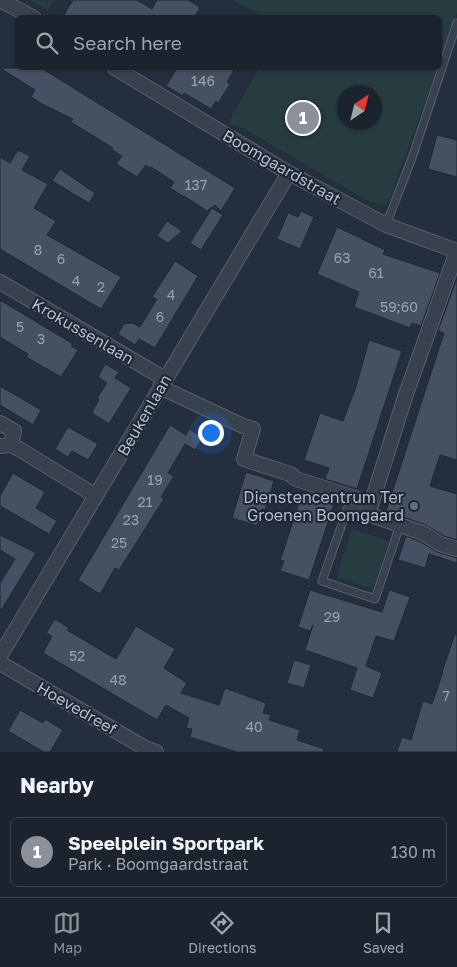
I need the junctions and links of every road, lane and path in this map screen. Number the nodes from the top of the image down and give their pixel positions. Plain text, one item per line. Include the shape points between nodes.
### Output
1 (0, 0) edge
2 (28, 15) edge
3 (457, 23) edge
4 (442, 68) edge
5 (119, 70) edge
6 (441, 70) edge
7 (289, 173) junction
8 (386, 224) junction
9 (457, 251) edge
10 (0, 282) edge
11 (163, 383) junction
12 (0, 423) edge
13 (5, 446) edge
14 (96, 496) junction
15 (370, 509) junction
16 (400, 525) junction
17 (457, 549) edge
18 (0, 656) edge
19 (0, 663) edge
20 (156, 752) edge

1 - 2 street
3 - 4 lane
5 - 7 street, Boomgaardstraat
6 - 8 lane
7 - 8 street, Boomgaardstraat
7 - 11 street, Beukenlaan
8 - 9 street, Boomgaardstraat
9 - 15 street via 406,394
10 - 11 street, Krokussenlaan
11 - 14 street, Beukenlaan
11 - 15 street, Krokussenlaan via 253,429 244,459 290,474
12 - 13 street via 14,431
13 - 14 street
14 - 18 street, Beukenlaan
15 - 16 street
15 - 16 lane via 348,507 322,581 375,598
16 - 17 street
19 - 20 street, Hoevedreef

